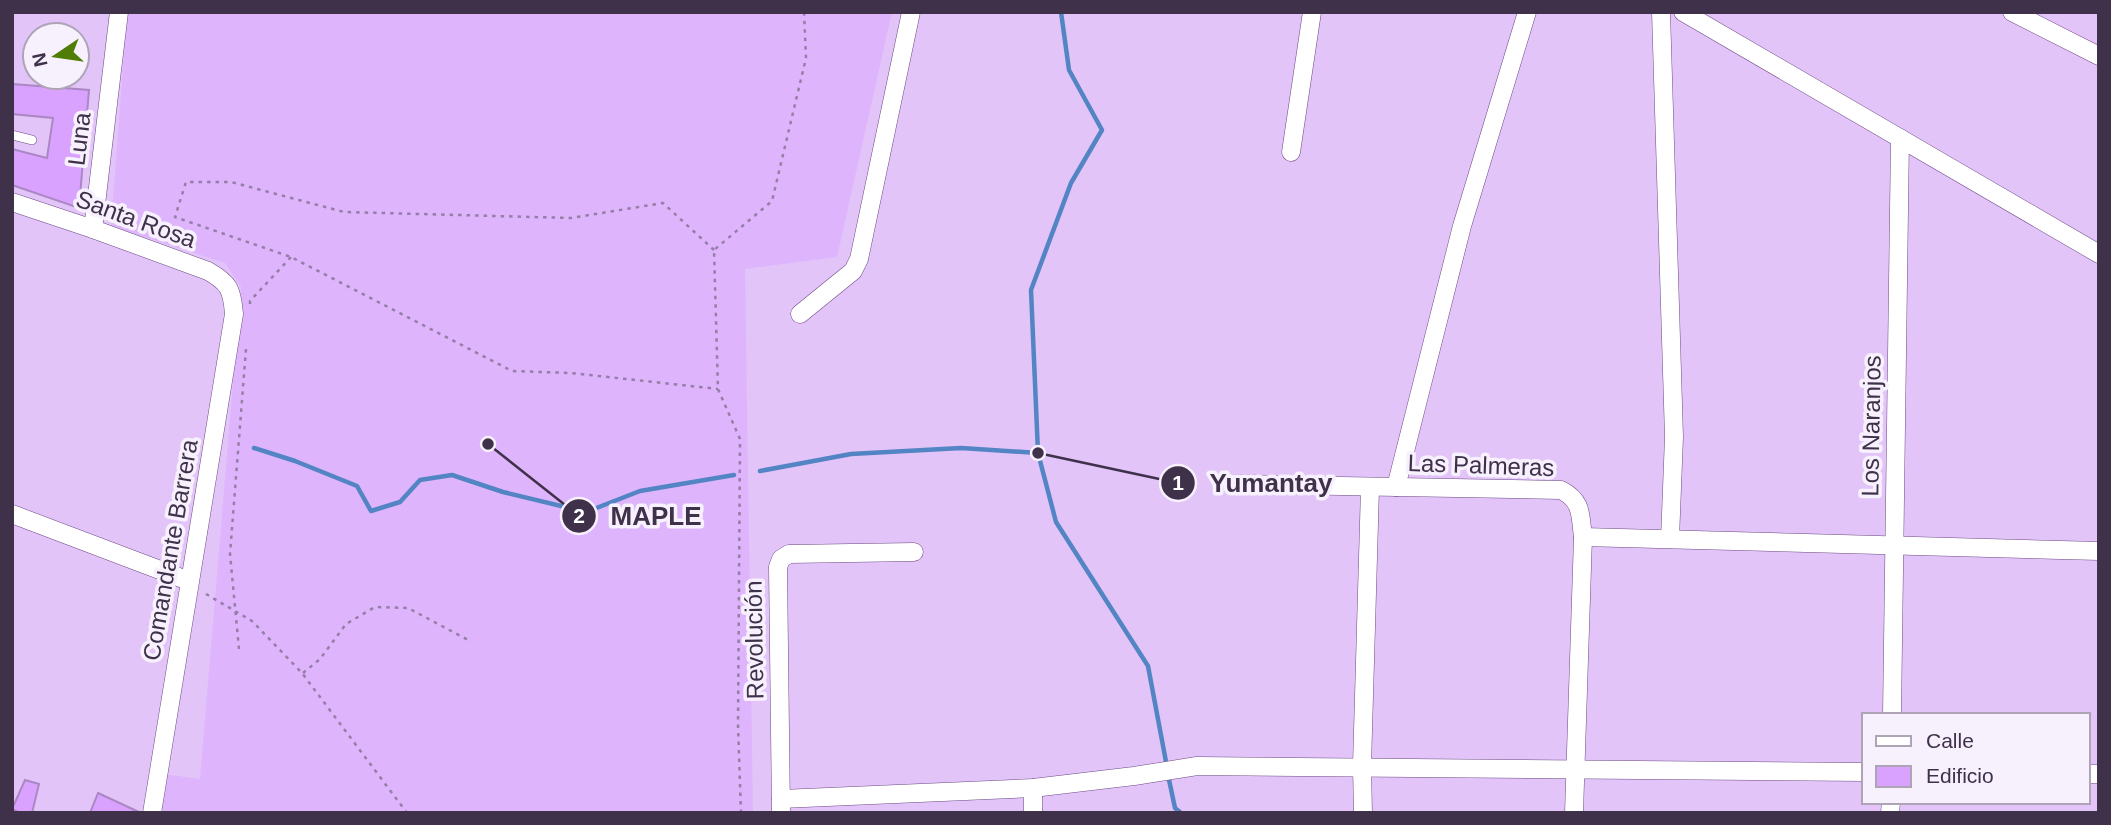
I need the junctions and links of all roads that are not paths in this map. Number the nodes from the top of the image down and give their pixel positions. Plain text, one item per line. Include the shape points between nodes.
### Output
1 (118, 12) edge
2 (911, 12) edge
3 (1312, 12) edge
4 (1527, 12) edge
5 (1661, 12) edge
6 (1683, 12) edge
7 (2012, 12) edge
8 (2099, 56) edge
9 (12, 135) edge
10 (1900, 138) junction
11 (32, 140) dead end
12 (1291, 152) dead end
13 (12, 202) edge
14 (93, 229) junction
15 (2099, 254) edge
16 (233, 296) joint
17 (800, 314) dead end
18 (1236, 484) dead end
19 (1396, 487) junction
20 (1370, 488) junction
21 (12, 514) edge
22 (1583, 537) junction
23 (1670, 539) junction
24 (1894, 546) junction
25 (2099, 551) edge
26 (914, 552) dead end
27 (189, 582) junction
28 (1892, 713) edge
29 (1362, 766) junction
30 (1576, 769) junction
31 (1862, 772) edge
32 (1033, 789) junction
33 (781, 806) edge
34 (152, 813) edge
35 (1033, 813) edge
36 (1363, 813) edge
37 (1574, 813) edge

1 - 14 street, Luna
2 - 17 street via 859,259 853,271
3 - 12 street
4 - 19 street via 1462,226
5 - 23 street via 1674,437
6 - 10 street
7 - 8 street
9 - 11 lane
10 - 15 street
10 - 24 street, Los Naranjos
13 - 14 street, Santa Rosa
14 - 16 street, Santa Rosa via 208,271 223,280
16 - 27 street, Comandante Barrera via 234,314
18 - 20 street, Las Palmeras
19 - 20 street, Las Palmeras
19 - 22 street, Las Palmeras via 1561,490 1579,504
20 - 29 street
21 - 27 street
22 - 23 street
22 - 30 street, Las Palmeras
23 - 24 street
24 - 25 street
24 - 28 street, Los Naranjos
26 - 33 street, Revolución via 789,554 781,559
27 - 34 street, Comandante Barrera
29 - 30 street
29 - 32 street via 1197,766
29 - 36 street
30 - 31 street
30 - 37 street, Las Palmeras
32 - 33 street
32 - 35 street

